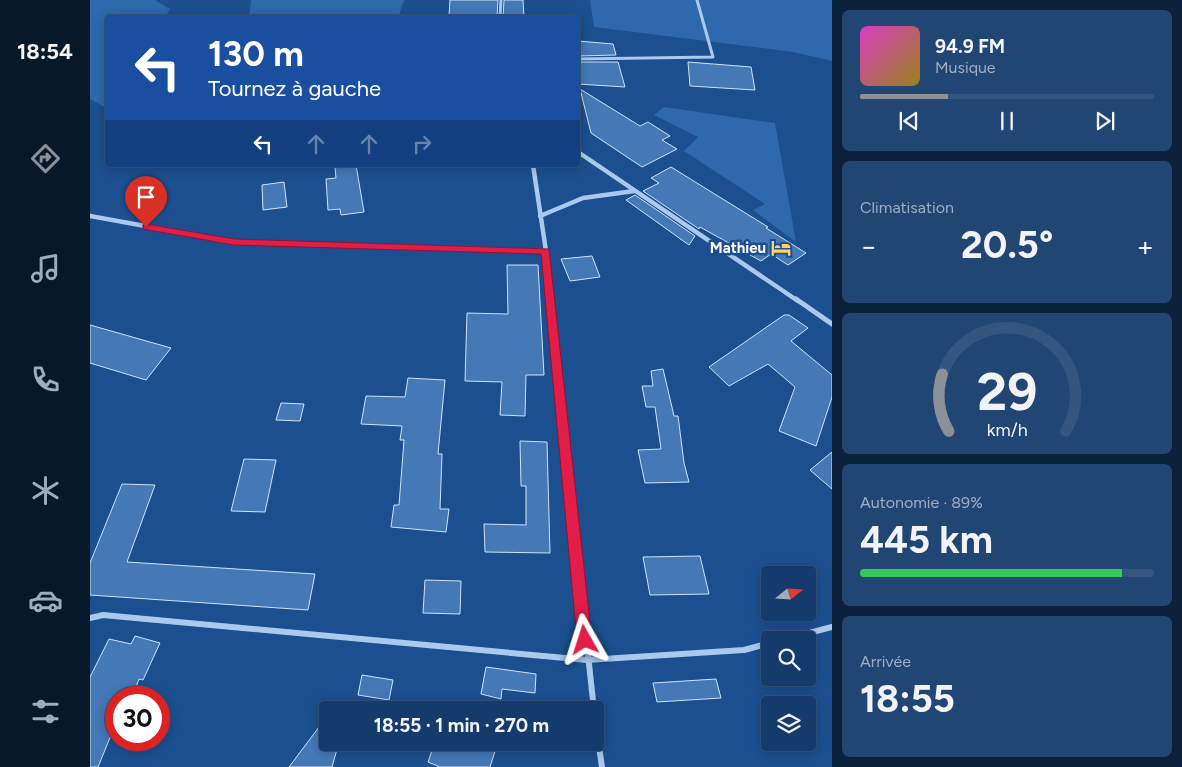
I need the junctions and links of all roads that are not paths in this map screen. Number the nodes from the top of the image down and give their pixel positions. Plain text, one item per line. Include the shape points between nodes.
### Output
1 (501, 0) edge
2 (697, 0) edge
3 (500, 15) edge
4 (580, 59) edge
5 (580, 153) edge
6 (533, 167) edge
7 (634, 190) junction
8 (90, 216) edge
9 (540, 216) junction
10 (546, 251) junction
11 (832, 324) edge
12 (90, 618) edge
13 (832, 627) edge
14 (816, 631) edge
15 (761, 645) edge
16 (587, 660) junction
17 (593, 701) edge
18 (600, 751) edge
19 (602, 767) edge

1 - 3 street
2 - 4 street via 713,56
5 - 7 street
6 - 9 street
7 - 9 street via 583,198
7 - 11 street
8 - 10 street via 234,242
9 - 10 street
10 - 16 street
12 - 16 street via 103,615
13 - 14 street
15 - 16 street via 744,650
16 - 17 street
18 - 19 street

